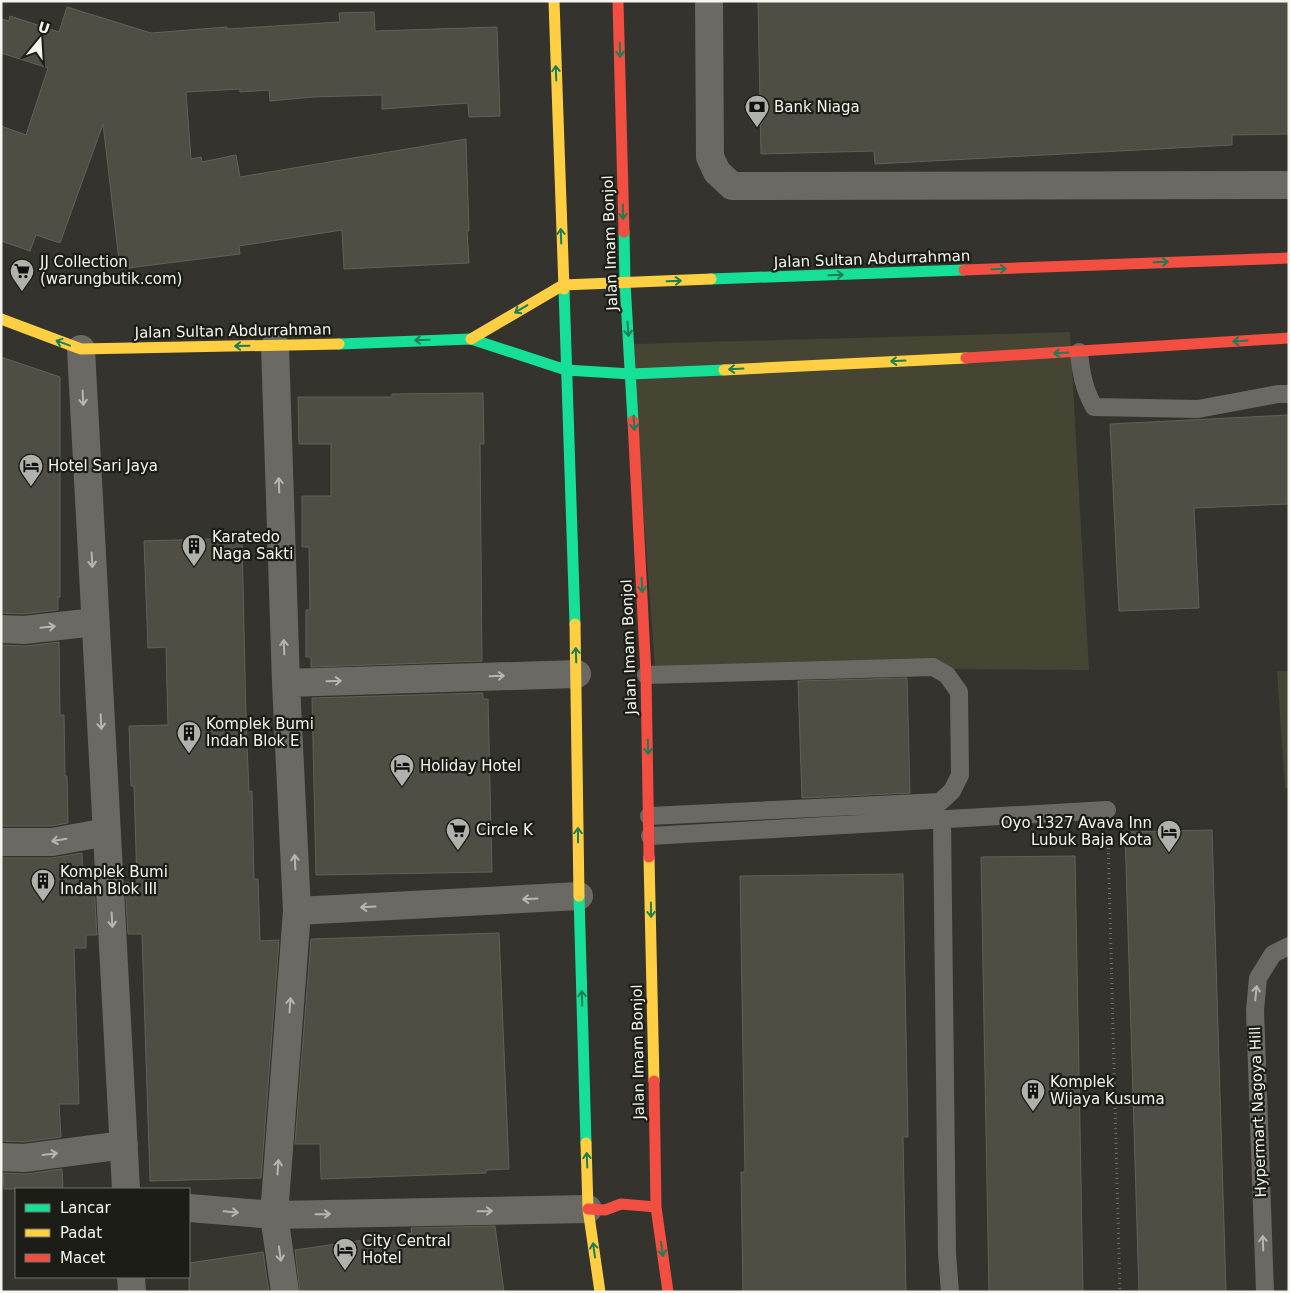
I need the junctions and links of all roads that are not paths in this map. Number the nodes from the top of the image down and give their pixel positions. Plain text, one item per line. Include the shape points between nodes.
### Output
1 (554, 1) edge
2 (618, 1) edge
3 (709, 1) edge
4 (1289, 185) edge
5 (1289, 258) edge
6 (625, 283) junction
7 (563, 285) junction
8 (1, 320) edge
9 (1289, 338) edge
10 (471, 339) junction
11 (275, 346) junction
12 (81, 349) junction
13 (1080, 352) junction
14 (566, 370) junction
15 (632, 374) junction
16 (1289, 394) edge
17 (95, 622) junction
18 (1, 629) edge
19 (577, 674) junction
20 (646, 675) junction
21 (286, 683) junction
22 (1107, 810) road end
23 (649, 816) junction
24 (942, 819) junction
25 (107, 832) junction
26 (650, 836) junction
27 (1, 842) edge
28 (578, 896) junction
29 (297, 911) junction
30 (1289, 946) edge
31 (124, 1145) junction
32 (1, 1157) edge
33 (126, 1188) edge
34 (656, 1207) junction
35 (190, 1208) edge
36 (588, 1209) junction
37 (274, 1216) junction
38 (131, 1278) edge
39 (132, 1292) edge
40 (285, 1292) edge
41 (600, 1292) edge
42 (668, 1292) edge
43 (950, 1292) edge
44 (1265, 1292) edge

7 -> 1 main road
2 -> 6 main road, Jalan Imam Bonjol
3 - 4 street via 710,157 717,172 732,186
6 -> 5 main road, Jalan Sultan Abdurrahman
6 - 7 main road, Jalan Sultan Abdurrahman
6 -> 15 main road, Jalan Imam Bonjol
7 -> 10 main road, Jalan Sultan Abdurrahman
7 - 14 main road
12 -> 8 main road, Jalan Sultan Abdurrahman
9 -> 13 main road, Jalan Sultan Abdurrahman
10 -> 11 main road, Jalan Sultan Abdurrahman
10 - 14 main road, Jalan Sultan Abdurrahman
11 -> 12 main road, Jalan Sultan Abdurrahman
21 -> 11 street
12 -> 17 street
13 -> 15 main road, Jalan Sultan Abdurrahman
13 - 16 lane via 1081,374 1094,407 1198,409
14 - 15 main road, Jalan Sultan Abdurrahman
19 -> 14 main road
15 -> 20 main road, Jalan Imam Bonjol
18 -> 17 street via 24,630
17 -> 25 street
21 -> 19 street
28 -> 19 main road
20 -> 23 main road, Jalan Imam Bonjol
20 - 23 lane via 933,667 947,675 959,692 960,775 952,791 940,802
29 -> 21 street
22 - 24 lane
23 - 26 main road, Jalan Imam Bonjol
24 - 26 lane
24 - 43 lane
25 -> 27 street via 52,842
25 -> 31 street
26 -> 34 main road, Jalan Imam Bonjol
28 -> 29 street
36 -> 28 main road
37 -> 29 street
44 -> 30 lane, Hypermart Nagoya Hill via 1255,1010 1258,978 1272,954
32 -> 31 street via 24,1158
31 - 33 street
34 - 36 main road via 621,1204 605,1210
34 -> 42 main road, Jalan Imam Bonjol
35 -> 37 street
37 -> 36 street
41 -> 36 main road
37 -> 40 street
38 - 39 street

